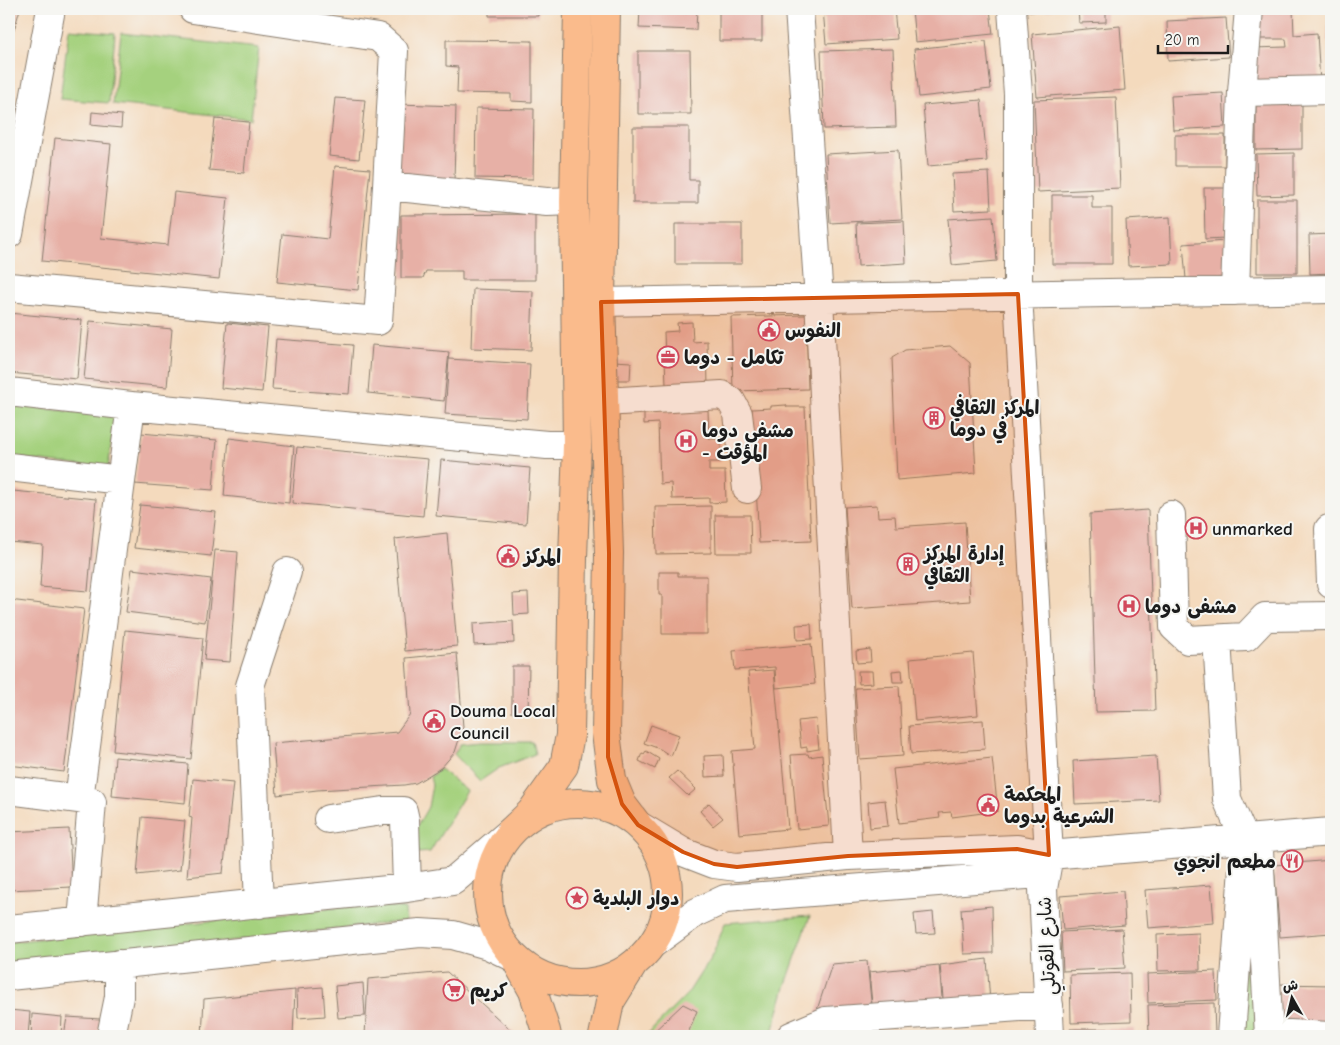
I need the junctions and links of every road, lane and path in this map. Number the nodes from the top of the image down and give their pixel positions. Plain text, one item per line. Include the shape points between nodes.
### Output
1 (51, 9) edge
2 (193, 9) edge
3 (578, 9) edge
4 (606, 9) edge
5 (799, 9) edge
6 (1012, 9) edge
7 (1249, 9) edge
8 (1331, 90) edge
9 (1242, 92) junction
10 (19, 118) edge
11 (387, 186) junction
12 (574, 201) junction
13 (9, 234) edge
14 (9, 286) edge
15 (1331, 289) edge
16 (1235, 292) junction
17 (1018, 294) junction
18 (819, 299) junction
19 (588, 302) junction
20 (9, 392) edge
21 (604, 402) junction
22 (130, 406) junction
23 (577, 445) junction
24 (9, 467) edge
25 (121, 480) junction
26 (747, 489) dead end
27 (1171, 515) dead end
28 (1329, 529) dead end
29 (609, 553) junction
30 (573, 558) junction
31 (287, 572) dead end
32 (1331, 584) edge
33 (1331, 616) edge
34 (1217, 639) junction
35 (9, 790) edge
36 (79, 799) junction
37 (328, 820) dead end
38 (638, 825) junction
39 (510, 832) junction
40 (1331, 832) edge
41 (1252, 840) junction
42 (1049, 855) junction
43 (848, 856) junction
44 (407, 888) junction
45 (259, 904) junction
46 (82, 922) junction
47 (9, 929) edge
48 (654, 943) junction
49 (515, 958) junction
50 (119, 964) junction
51 (633, 965) junction
52 (9, 976) edge
53 (1049, 1005) junction
54 (1269, 1034) edge
55 (111, 1036) edge
56 (547, 1036) edge
57 (603, 1036) edge
58 (791, 1036) edge
59 (1050, 1036) edge
60 (1231, 1036) edge
61 (1331, 1036) edge

1 - 10 street
2 - 11 street via 378,37 394,51
3 - 12 main road
4 - 19 main road
5 - 18 street
6 - 17 street, شارع القوتلي via 1018,94
7 - 9 street
8 - 9 street
9 - 16 street
10 - 13 street
11 - 12 street via 547,202
11 - 14 street via 378,321
12 - 19 main road
15 - 16 street
16 - 17 street
17 - 18 street
17 - 42 street, شارع القوتلي
18 - 19 street
18 - 43 street
19 - 21 main road
19 - 23 main road
20 - 22 street
21 - 26 street via 722,395 731,401 738,414
21 - 29 main road
22 - 23 street
22 - 25 street
23 - 30 main road
24 - 25 street
25 - 36 street
27 - 34 street via 1174,627 1188,640
28 - 32 street
29 - 30 main road
29 - 38 main road via 607,741 612,780 622,804
30 - 39 main road via 570,735 564,766 531,812
31 - 45 street via 250,686
33 - 34 street via 1265,617 1246,637
34 - 41 street via 1227,799
35 - 36 street
36 - 46 street via 92,802
37 - 44 street via 403,810
38 - 39 main road via 614,810 587,803 559,805 532,815
38 - 43 street via 683,852 714,864 736,867
38 - 48 main road via 655,845 665,868 669,894 665,920
39 - 44 street via 453,881
39 - 49 main road via 495,856 488,882 488,910 498,936
40 - 41 street
41 - 42 street
41 - 54 street
41 - 60 street
42 - 43 street via 1017,849
42 - 48 street via 1026,875 725,899 694,913
42 - 53 street, شارع القوتلي via 1043,889
44 - 45 street
45 - 46 street
46 - 47 street
48 - 51 main road
49 - 50 street via 488,945 453,935 420,933
49 - 51 main road via 536,974 568,983 586,984 611,978
49 - 56 main road via 533,991
50 - 52 street
50 - 55 street via 119,997
51 - 57 main road via 610,1002
53 - 58 street via 826,1021
53 - 59 street, شارع القوتلي
54 - 61 street

